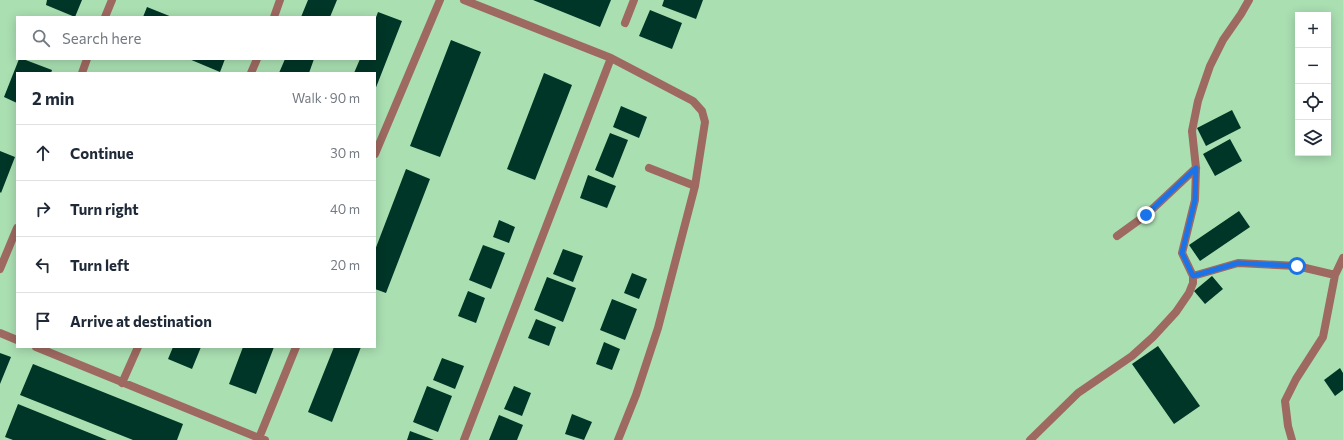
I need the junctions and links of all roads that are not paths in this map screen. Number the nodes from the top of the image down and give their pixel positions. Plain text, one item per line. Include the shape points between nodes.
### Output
1 (112, 0) edge
2 (280, 0) edge
3 (440, 0) edge
4 (464, 0) edge
5 (634, 0) edge
6 (1249, 0) edge
7 (105, 16) edge
8 (274, 16) edge
9 (625, 23) dead end
10 (611, 58) junction
11 (87, 60) edge
12 (256, 60) edge
13 (82, 72) edge
14 (251, 72) edge
15 (376, 152) edge
16 (650, 168) dead end
17 (1196, 168) junction
18 (695, 186) junction
19 (16, 230) edge
20 (1117, 236) dead end
21 (1343, 258) edge
22 (0, 269) edge
23 (1335, 275) junction
24 (1193, 276) junction
25 (0, 333) edge
26 (16, 340) edge
27 (38, 348) edge
28 (138, 348) edge
29 (296, 348) edge
30 (122, 383) junction
31 (260, 439) edge
32 (464, 440) edge
33 (618, 440) edge
34 (1030, 440) edge
35 (1292, 440) edge

1 - 7 lane
2 - 8 lane
3 - 15 lane
4 - 10 lane
5 - 9 lane
6 - 17 lane via 1223,40 1210,66 1198,101 1192,131
10 - 18 lane via 693,101 702,111 705,122
10 - 32 lane
11 - 13 lane
12 - 14 lane
16 - 18 lane
17 - 20 lane via 1146,215
17 - 24 lane via 1195,200 1182,253
18 - 33 lane via 658,328
19 - 22 lane
21 - 23 lane
23 - 24 lane via 1297,266 1238,263
23 - 35 lane via 1323,337 1284,401
24 - 34 lane via 1189,293 1154,337 1132,356 1078,393
25 - 26 lane
27 - 30 lane
28 - 30 lane
29 - 31 lane
30 - 31 lane

